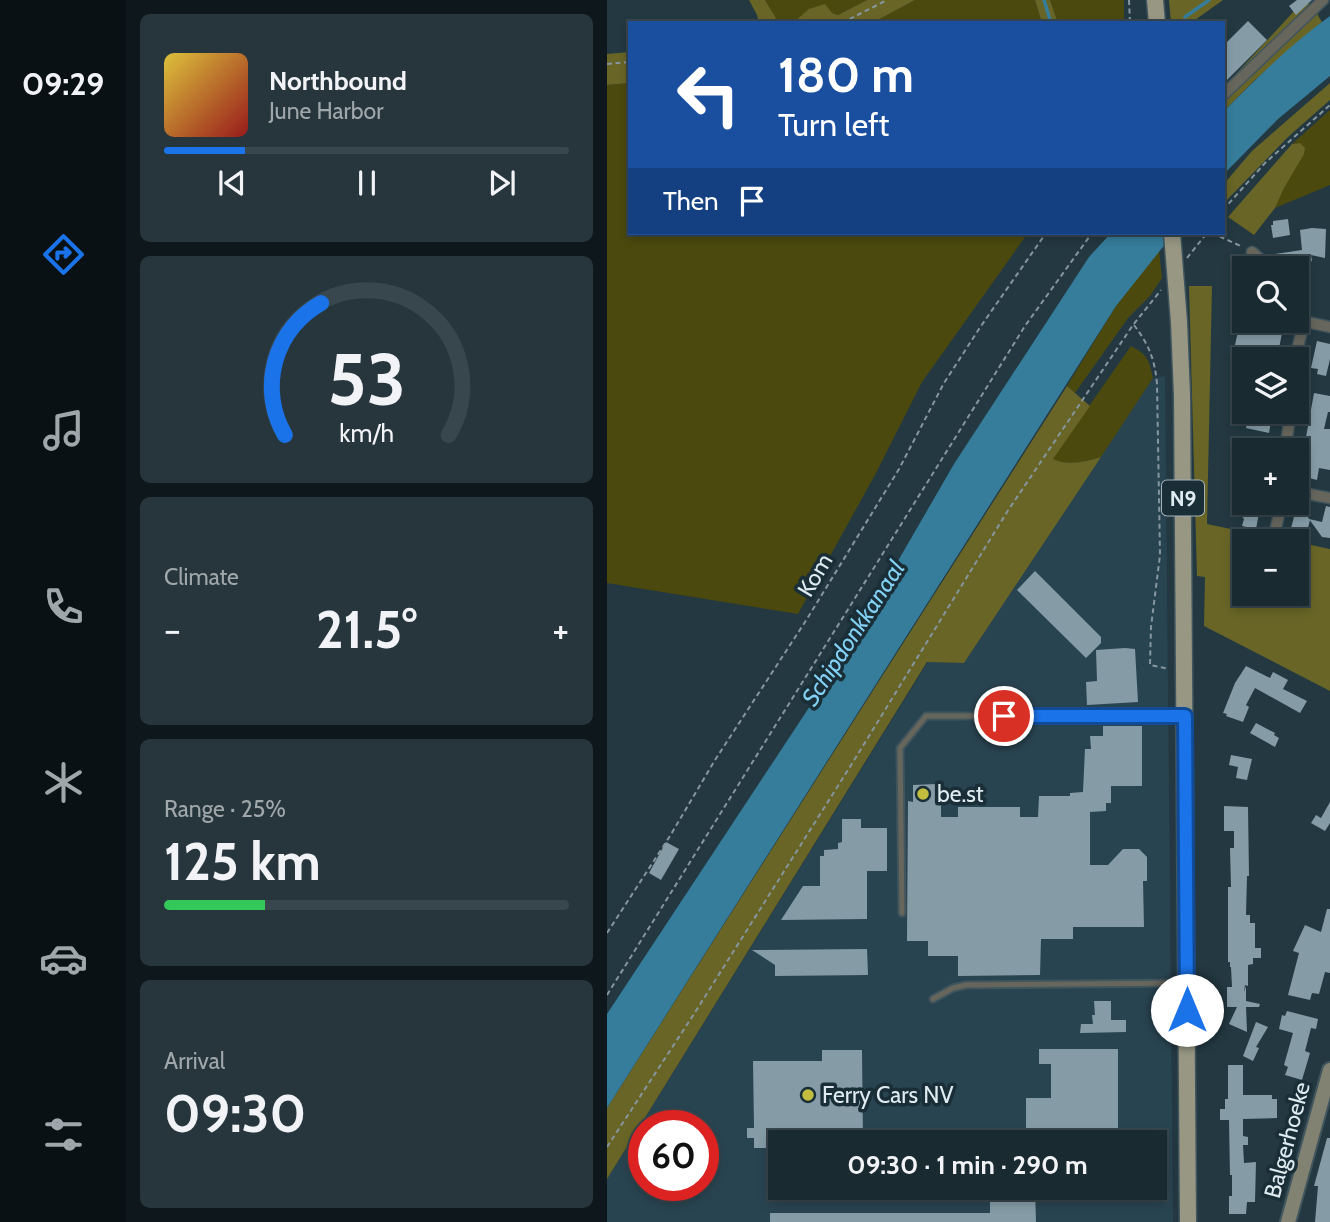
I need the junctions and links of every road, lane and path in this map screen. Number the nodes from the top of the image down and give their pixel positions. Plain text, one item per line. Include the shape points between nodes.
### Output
1 (886, 0) edge
2 (1129, 0) edge
3 (1155, 0) edge
4 (1323, 0) edge
5 (846, 21) edge
6 (1130, 21) edge
7 (1157, 21) edge
8 (628, 62) edge
9 (607, 64) edge
10 (1225, 92) edge
11 (1330, 105) edge
12 (1225, 209) edge
13 (1045, 235) edge
14 (1091, 235) edge
15 (1172, 235) edge
16 (1205, 235) edge
17 (1216, 235) edge
18 (1252, 252) joint
19 (1257, 256) edge
20 (1183, 263) dead end
21 (1166, 284) dead end
22 (1309, 323) edge
23 (1133, 324) junction
24 (1330, 327) edge
25 (1309, 494) edge
26 (1330, 498) edge
27 (1185, 673) junction
28 (1185, 716) junction
29 (902, 912) dead end
30 (607, 933) edge
31 (1187, 983) junction
32 (607, 995) edge
33 (933, 999) dead end
34 (1330, 1070) edge
35 (607, 1147) edge
36 (1188, 1222) edge
37 (1288, 1222) edge

1 - 5 path
2 - 6 path
3 - 7 main road
4 - 10 street
8 - 9 path
11 - 12 path via 1265,163
13 - 30 path, Kom via 944,383 899,468 807,619
14 - 32 path via 1025,326
15 - 27 main road, N9, bridge via 1182,396
16 - 20 path
17 - 18 path
18 - 19 street
21 - 23 path
22 - 24 street
23 - 27 path via 1147,342 1157,384 1160,555 1150,664
23 - 35 path via 1007,512
25 - 26 street
27 - 28 main road, N9
28 - 29 lane via 926,716 900,748
28 - 31 main road, N9
31 - 33 lane via 966,985
31 - 36 main road, N9
34 - 37 main road, Balgerhoeke

